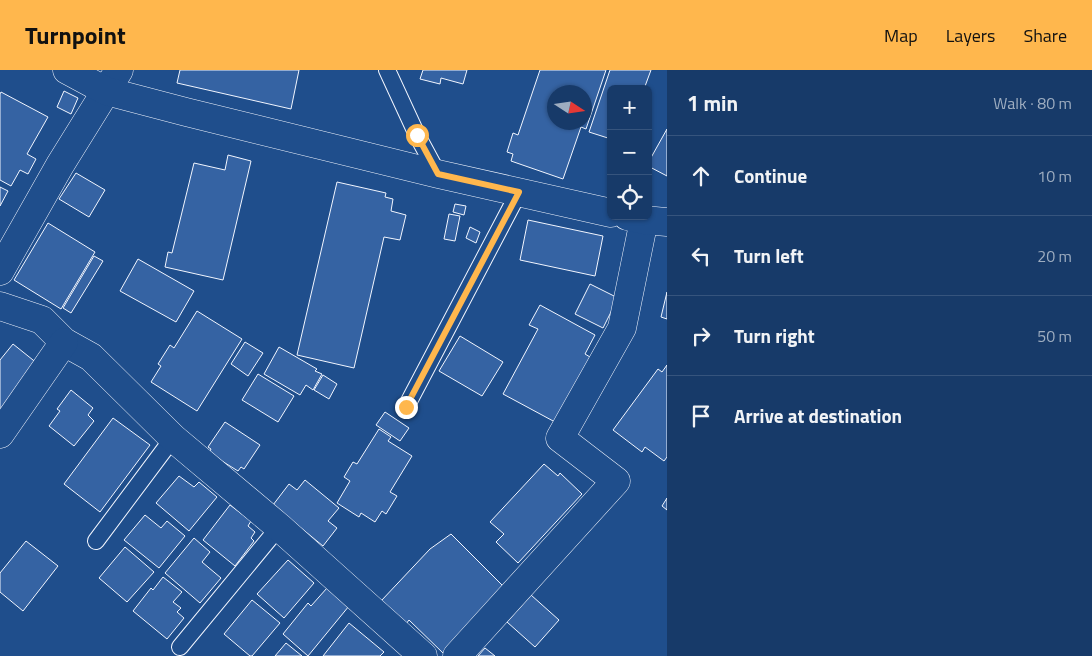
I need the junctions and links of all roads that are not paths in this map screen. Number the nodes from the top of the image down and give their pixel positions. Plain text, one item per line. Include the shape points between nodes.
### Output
1 (67, 70) edge
2 (387, 70) edge
3 (112, 80) edge
4 (438, 174) junction
5 (519, 192) junction
6 (607, 212) edge
7 (646, 220) edge
8 (0, 271) edge
9 (0, 306) edge
10 (64, 342) junction
11 (406, 407) dead end
12 (0, 434) edge
13 (173, 438) junction
14 (279, 527) junction
15 (96, 541) dead end
16 (180, 646) dead end
17 (423, 656) edge
18 (457, 656) edge

1 - 3 street
2 - 4 lane
3 - 4 street via 186,112
3 - 8 street
4 - 5 street
5 - 6 street
5 - 11 lane
7 - 18 street via 622,328 560,438 616,482
9 - 10 street via 42,320
10 - 12 street
10 - 13 street via 92,357
13 - 14 street
13 - 15 lane
14 - 16 lane
14 - 17 street

